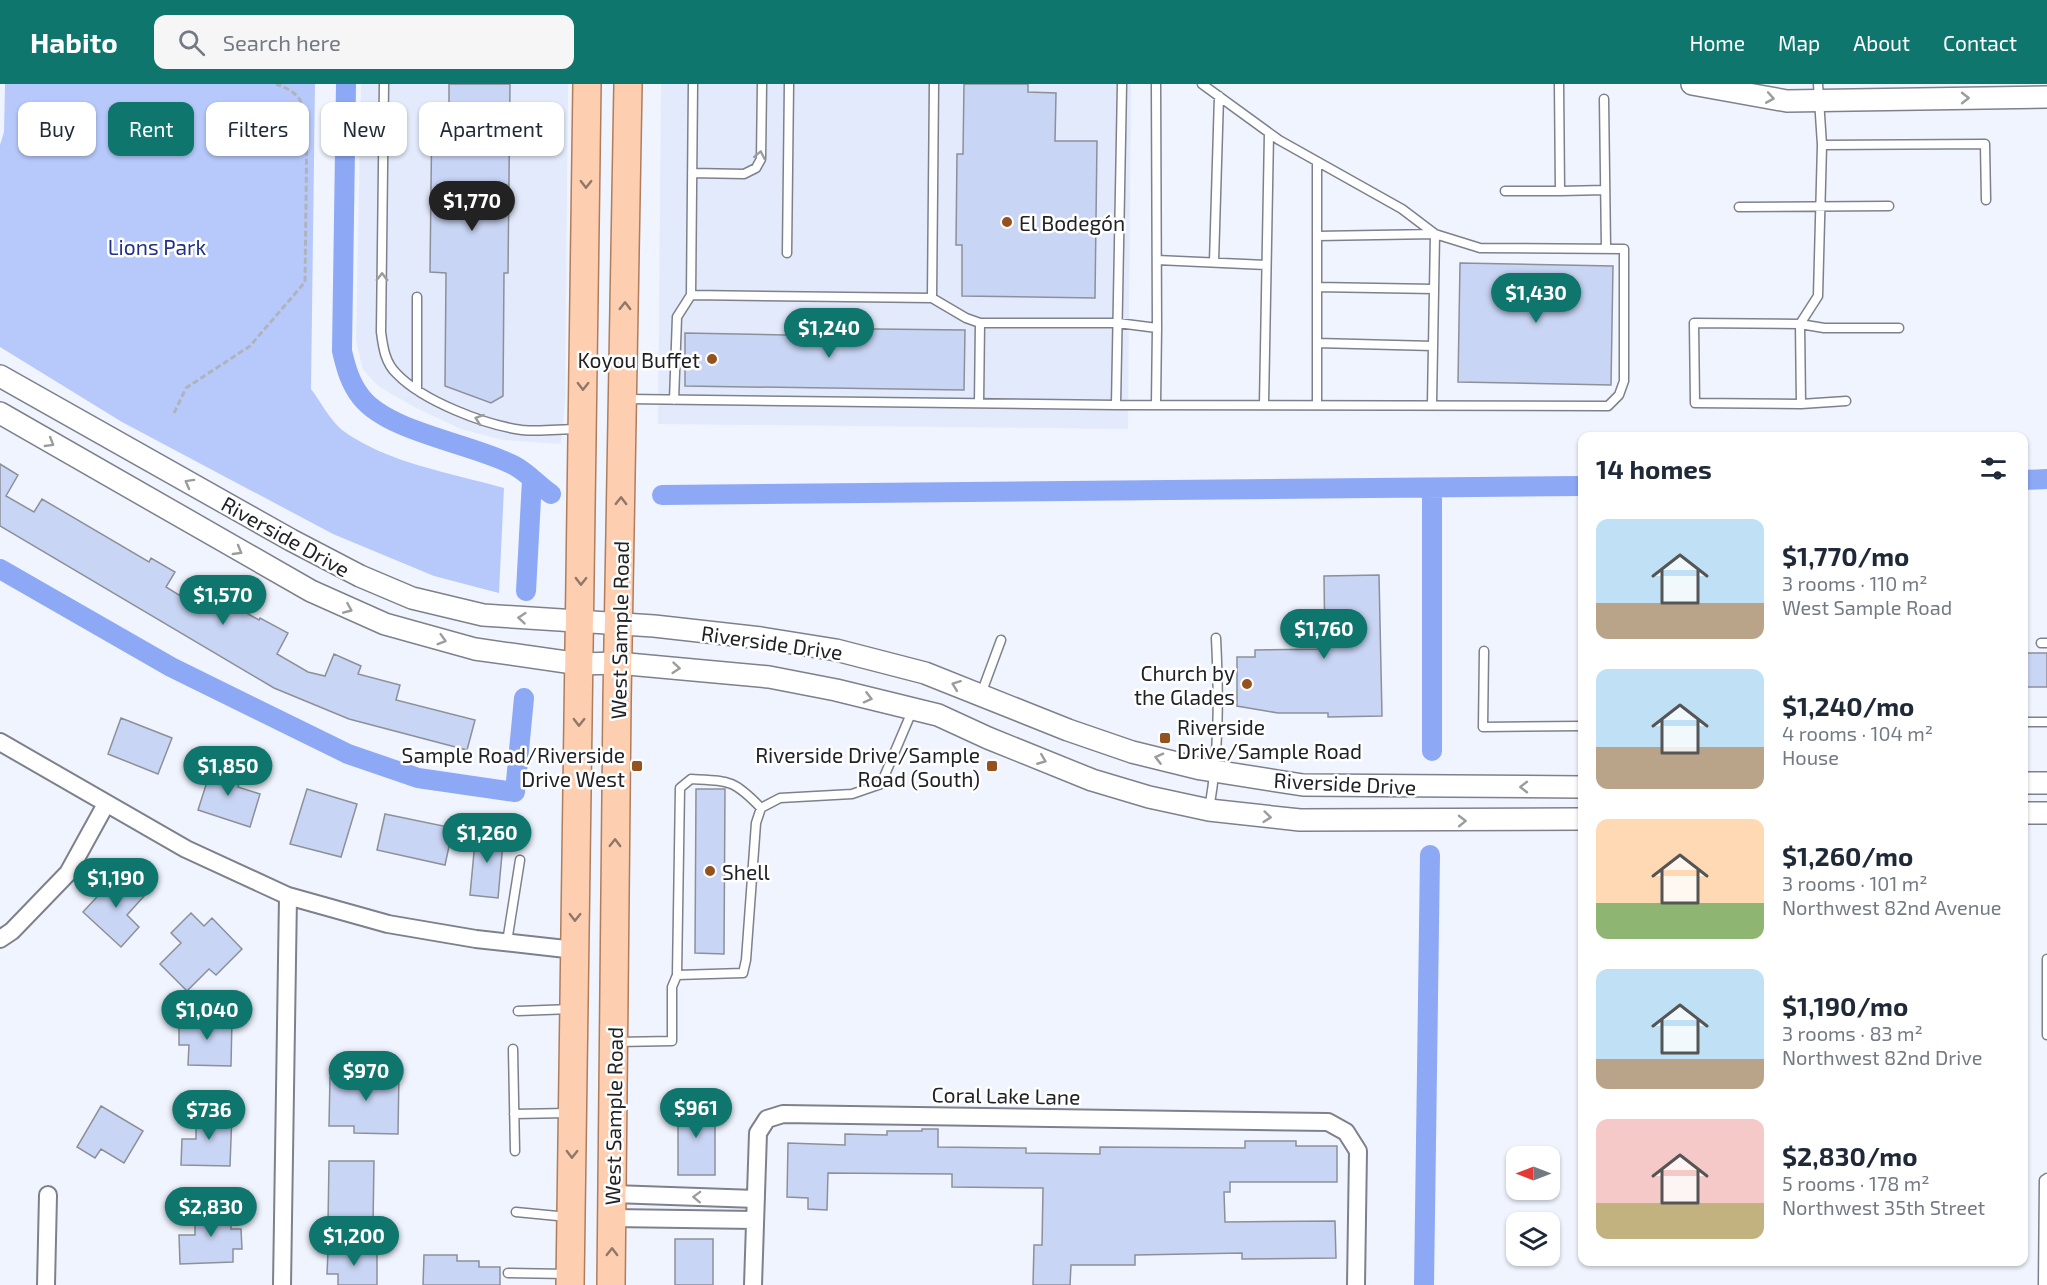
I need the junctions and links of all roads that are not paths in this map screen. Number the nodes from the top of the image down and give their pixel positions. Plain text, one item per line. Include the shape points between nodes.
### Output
1 (384, 84) edge
2 (587, 84) edge
3 (610, 84) edge
4 (628, 84) edge
5 (693, 84) edge
6 (762, 84) edge
7 (789, 84) edge
8 (934, 84) edge
9 (1122, 84) edge
10 (1156, 84) edge
11 (1202, 84) edge
12 (1559, 84) edge
13 (1692, 84) edge
14 (1819, 91) edge
15 (1219, 96) junction
16 (2047, 97) edge
17 (1604, 99) dead end
18 (1269, 133) junction
19 (1822, 145) junction
20 (1317, 162) junction
21 (692, 173) junction
22 (627, 181) junction
23 (1605, 190) junction
24 (1505, 191) dead end
25 (1560, 191) junction
26 (1986, 200) dead end
27 (1820, 206) junction
28 (1889, 206) dead end
29 (1739, 207) dead end
30 (1435, 234) junction
31 (1317, 236) junction
32 (1606, 248) junction
33 (787, 253) dead end
34 (1157, 260) junction
35 (1214, 262) junction
36 (1266, 265) junction
37 (1317, 287) junction
38 (1434, 289) junction
39 (691, 295) junction
40 (417, 297) dead end
41 (932, 298) junction
42 (980, 323) junction
43 (1118, 323) junction
44 (1800, 324) junction
45 (1157, 328) junction
46 (1899, 328) dead end
47 (1317, 343) junction
48 (1433, 346) junction
49 (0, 376) edge
50 (417, 390) junction
51 (624, 399) junction
52 (674, 400) junction
53 (1846, 401) dead end
54 (979, 403) junction
55 (1156, 404) junction
56 (1264, 404) junction
57 (1317, 404) junction
58 (1432, 404) junction
59 (1801, 404) junction
60 (1116, 405) junction
61 (0, 413) edge
62 (583, 428) junction
63 (618, 622) junction
64 (580, 623) junction
65 (1216, 638) dead end
66 (1001, 640) dead end
67 (1484, 651) dead end
68 (617, 663) junction
69 (580, 664) junction
70 (981, 694) junction
71 (913, 709) junction
72 (2028, 722) edge
73 (2047, 722) edge
74 (1578, 726) edge
75 (0, 742) edge
76 (1216, 771) junction
77 (2028, 783) edge
78 (2047, 783) edge
79 (1578, 787) edge
80 (106, 804) junction
81 (761, 808) junction
82 (1209, 810) junction
83 (2028, 813) edge
84 (2047, 813) edge
85 (1578, 819) edge
86 (520, 860) dead end
87 (288, 896) junction
88 (0, 939) edge
89 (507, 942) junction
90 (575, 950) junction
91 (2047, 959) edge
92 (677, 975) junction
93 (574, 1009) junction
94 (518, 1011) dead end
95 (2047, 1035) edge
96 (614, 1042) junction
97 (513, 1049) dead end
98 (573, 1113) junction
99 (514, 1114) junction
100 (515, 1151) dead end
101 (2047, 1178) edge
102 (48, 1195) dead end
103 (756, 1199) junction
104 (612, 1206) junction
105 (516, 1212) dead end
106 (571, 1217) junction
107 (755, 1220) junction
108 (508, 1273) dead end
109 (570, 1280) edge
110 (46, 1285) edge
111 (282, 1285) edge
112 (611, 1285) edge
113 (753, 1285) edge
114 (1356, 1285) edge
115 (2043, 1285) edge

50 -> 1 lane via 396,374 385,356 381,332
2 -> 62 main road, West Sample Road
3 - 22 main road via 610,153
4 - 22 main road, West Sample Road
5 - 21 lane
21 -> 6 lane via 744,174 756,168 761,159
7 - 33 lane
8 - 41 lane
9 - 43 lane
10 - 34 lane
11 - 15 lane
12 - 25 lane
13 -> 14 street via 1787,101
14 -> 16 street
14 - 19 lane
15 - 18 lane
15 - 35 lane
17 - 23 lane
18 - 20 lane
18 - 36 lane
19 - 26 lane via 1986,144
19 - 27 lane
20 - 30 lane via 1402,209
20 - 31 lane
21 - 39 lane
51 -> 22 main road, West Sample Road
23 - 25 lane
23 - 32 lane
24 - 25 lane
27 - 28 lane
27 - 29 lane
27 - 44 lane via 1818,296
30 - 31 lane
30 - 32 lane via 1480,248
30 - 38 lane
31 - 37 lane
32 - 58 lane via 1624,249 1624,381 1619,395 1608,406
34 - 35 lane
34 - 45 lane
35 - 36 lane
36 - 56 lane
37 - 38 lane
37 - 47 lane
38 - 48 lane
39 - 41 lane
39 - 52 lane via 677,318
40 - 50 lane
41 - 42 lane
42 - 43 lane
42 - 54 lane
43 - 45 lane
43 - 60 lane
44 - 46 lane via 1824,328
44 - 59 lane
44 - 59 lane via 1694,324 1695,403
45 - 55 lane
47 - 48 lane
47 - 57 lane
48 - 58 lane
64 -> 49 street, Riverside Drive via 483,615 412,598 360,576
62 -> 50 lane via 524,430 498,425
51 - 52 lane
63 -> 51 main road, West Sample Road
52 - 54 lane
53 - 59 lane
54 - 60 lane
55 - 56 lane
55 - 60 lane
56 - 57 lane
57 - 58 lane
61 -> 69 street, Riverside Drive via 276,573 342,606 386,624 475,649
62 -> 64 main road, West Sample Road
63 - 64 street, Riverside Drive
63 - 68 main road, West Sample Road
70 -> 63 street, Riverside Drive via 925,673 836,650
64 - 69 main road, West Sample Road
65 - 76 lane
66 - 70 lane
67 - 74 lane via 1483,727
68 - 69 street, Riverside Drive
68 -> 71 street, Riverside Drive via 769,677
96 -> 68 main road, West Sample Road
69 -> 90 main road, West Sample Road
76 -> 70 street, Riverside Drive via 1132,752
71 - 81 lane via 881,784 852,794 780,798
71 -> 82 street, Riverside Drive via 938,715 1092,780
72 - 73 lane
75 - 80 street
79 -> 76 street, Riverside Drive via 1303,785
76 - 82 lane
77 - 78 street
80 - 87 street via 186,849
80 - 88 street via 68,873
81 - 92 lane via 756,823 743,973
81 - 92 lane via 729,781 691,779 680,788
82 -> 85 street, Riverside Drive via 1300,820
83 - 84 street
86 - 89 lane
87 - 89 street via 388,924
87 - 111 street
89 - 90 street
90 - 93 main road, West Sample Road
91 - 95 lane
92 - 96 lane via 672,987 672,1041
93 - 94 lane
93 - 98 main road, West Sample Road
96 - 104 main road, West Sample Road
97 - 99 lane
98 - 99 lane
98 -> 106 main road, West Sample Road
99 - 100 lane
101 - 115 lane
102 - 110 street
103 -> 104 street
103 - 107 street, Coral Lake Lane
103 - 114 street, Coral Lake Lane via 758,1133 767,1119 783,1114 1328,1122 1346,1132 1358,1151
104 - 107 street
112 -> 104 main road, West Sample Road
105 - 106 lane
106 - 109 main road, West Sample Road
107 - 113 street, Coral Lake Lane
108 - 109 lane

